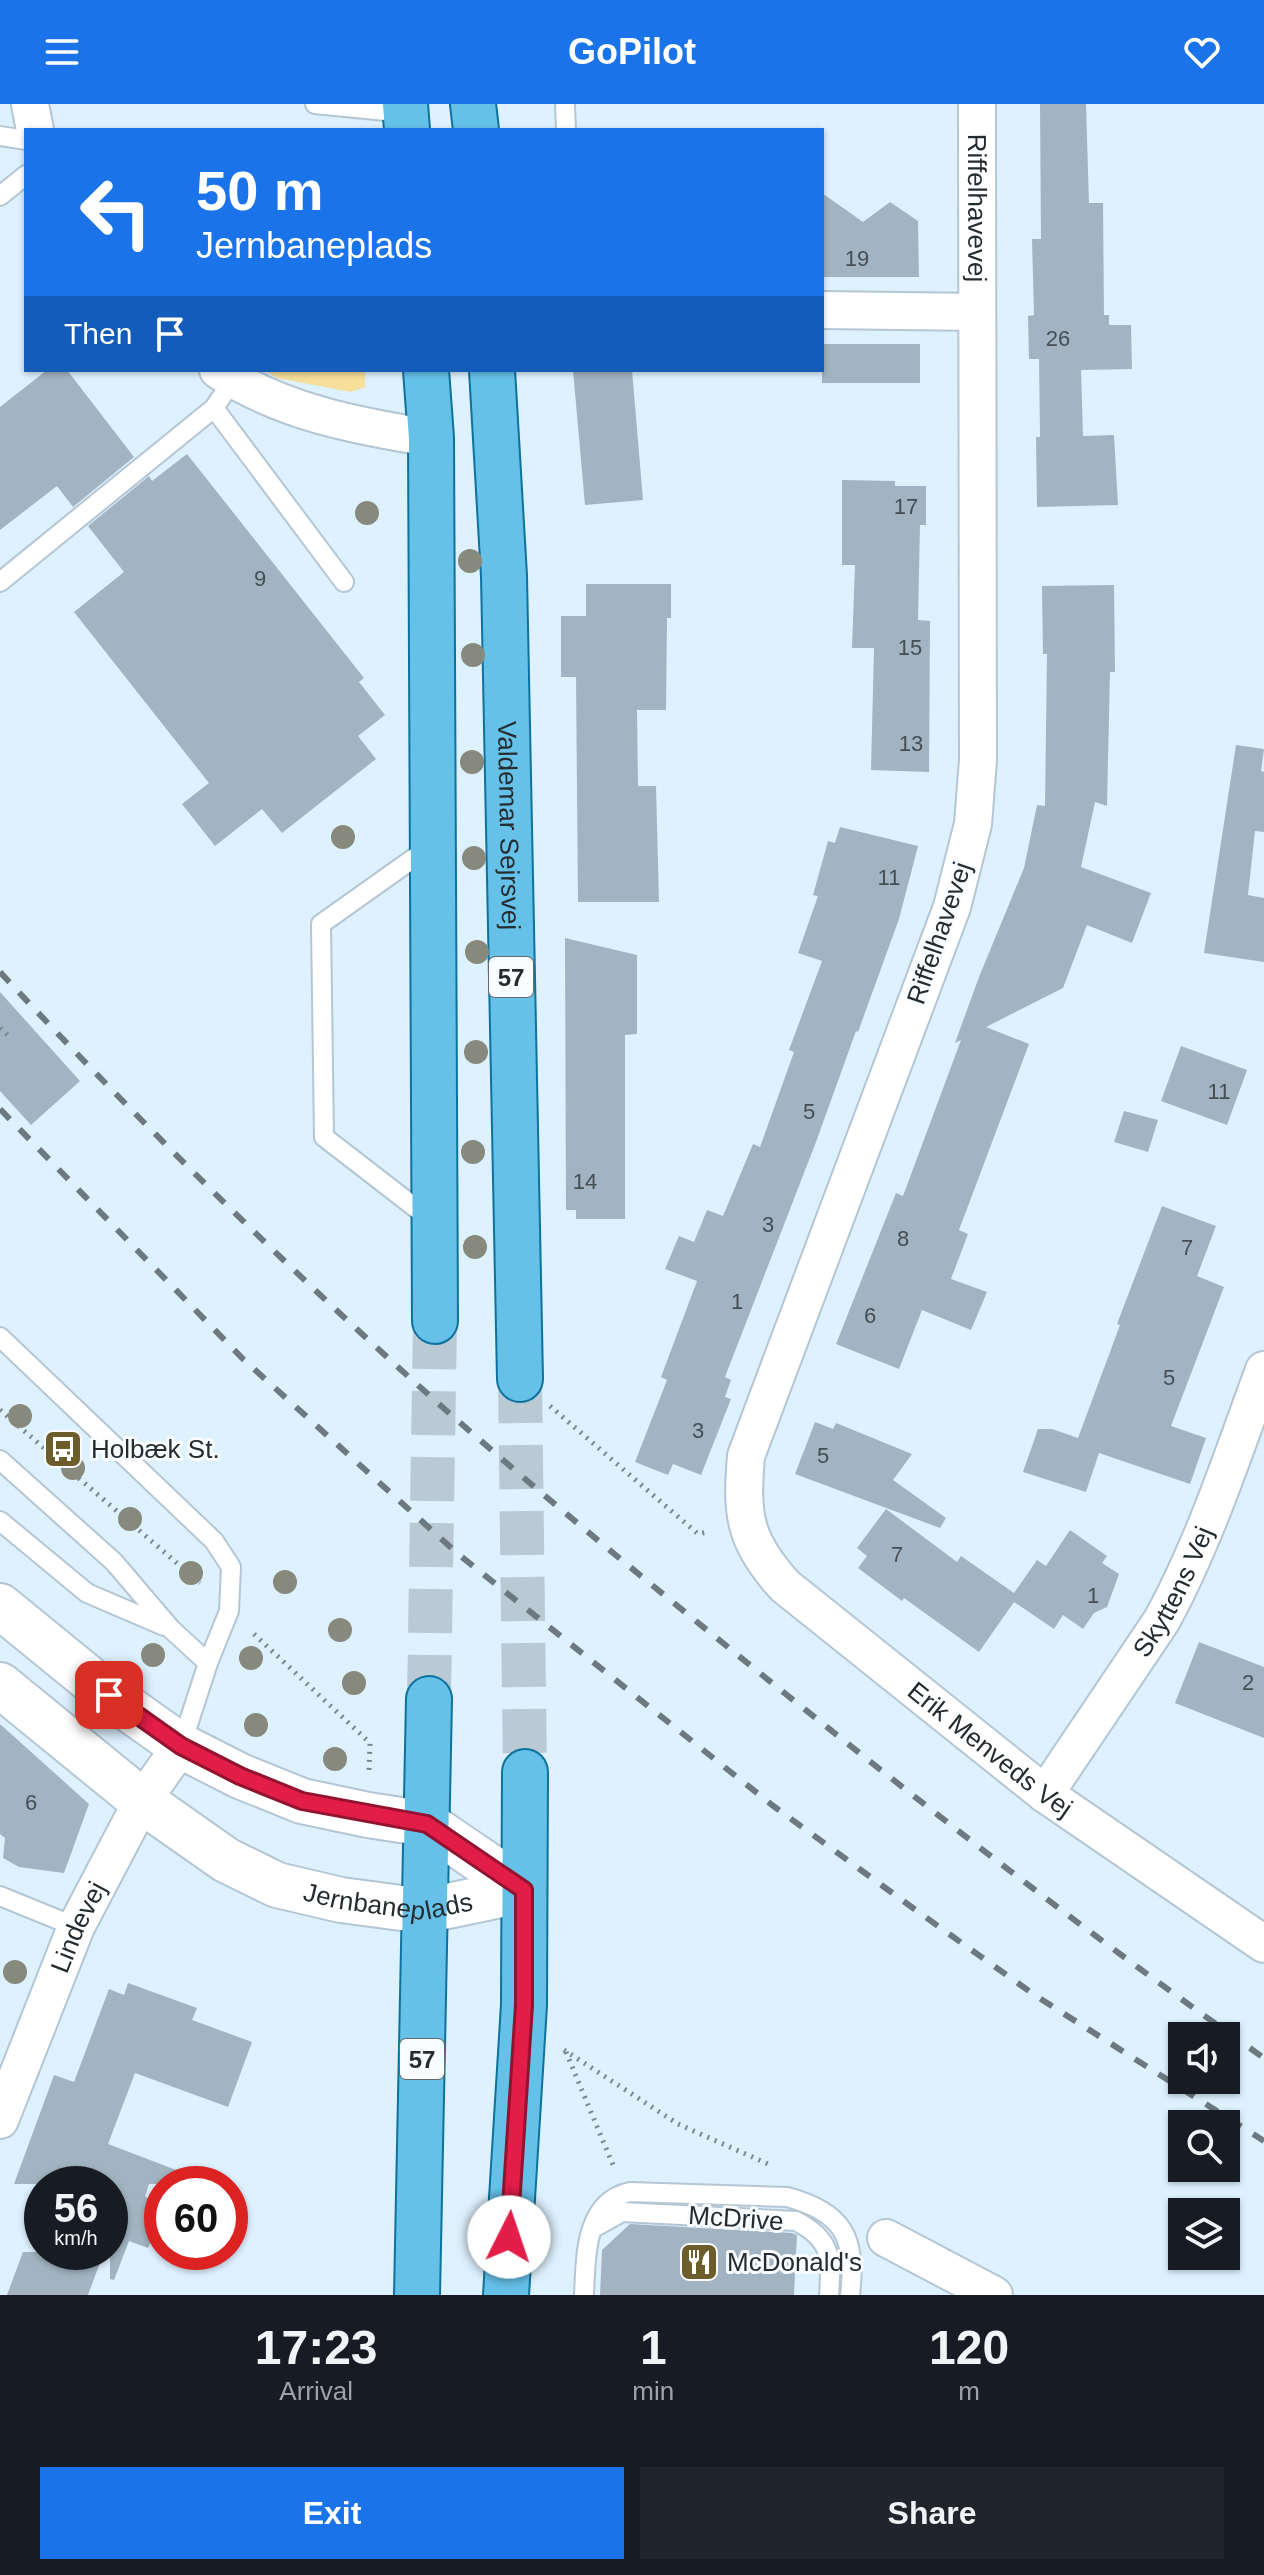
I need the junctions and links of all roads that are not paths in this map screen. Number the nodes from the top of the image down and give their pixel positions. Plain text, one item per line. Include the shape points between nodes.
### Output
1 (30, 104) edge
2 (315, 104) edge
3 (473, 104) edge
4 (565, 104) edge
5 (977, 104) edge
6 (406, 116) edge
7 (35, 128) edge
8 (476, 128) edge
9 (566, 128) edge
10 (0, 136) edge
11 (24, 140) edge
12 (24, 177) edge
13 (0, 196) edge
14 (824, 310) edge
15 (977, 312) junction
16 (426, 372) edge
17 (492, 372) edge
18 (222, 386) edge
19 (431, 438) junction
20 (0, 582) edge
21 (344, 582) dead end
22 (433, 844) junction
23 (436, 1223) junction
24 (435, 1321) tunnel mouth
25 (0, 1337) edge
26 (1264, 1370) edge
27 (520, 1379) tunnel mouth
28 (0, 1460) edge
29 (0, 1521) edge
30 (746, 1525) joint
31 (0, 1606) edge
32 (171, 1629) junction
33 (208, 1663) junction
34 (0, 1685) edge
35 (429, 1699) tunnel mouth
36 (181, 1746) junction
37 (525, 1772) tunnel mouth
38 (1045, 1794) junction
39 (142, 1801) junction
40 (427, 1824) junction
41 (524, 1890) junction
42 (0, 1896) edge
43 (424, 1911) junction
44 (76, 1927) junction
45 (1264, 1944) edge
46 (3, 2105) edge
47 (592, 2229) junction
48 (886, 2238) dead end
49 (417, 2295) edge
50 (506, 2295) edge
51 (584, 2295) edge
52 (829, 2295) edge
53 (850, 2295) edge
54 (994, 2295) edge

1 - 7 street
2 - 6 lane
3 - 8 main road
4 - 9 lane
5 - 15 street, Riffelhavevej
10 - 11 lane
12 - 13 lane
14 - 15 street, Riffelhavevej
15 - 30 street, Riffelhavevej via 978,760 971,834 952,907 746,1456
16 - 19 main road
17 - 27 main road, Valdemar Sejrsvej / 57 via 504,576
18 - 19 street via 293,408
18 - 20 lane
18 - 21 lane
19 - 22 main road
22 - 23 main road
22 - 23 lane via 321,924 324,1137
23 - 24 main road
25 - 33 lane via 214,1541 231,1567 229,1611
26 - 38 street, Skyttens Vej via 1174,1599
28 - 32 lane via 114,1562
29 - 32 lane via 87,1593
30 - 38 street, Erik Menveds Vej via 759,1553 785,1586
31 - 36 street, Jernbaneplads
32 - 33 lane
33 - 36 lane
34 - 39 street, Jernbaneplads
35 - 40 main road, 57
36 - 39 street, Lindevej
36 - 40 street, Jernbaneplads via 302,1801
37 - 41 main road
38 - 45 street, Erik Menveds Vej
39 - 43 street, Jernbaneplads via 226,1860 277,1885
39 - 44 street, Lindevej
40 - 41 street, Jernbaneplads
40 - 43 main road, 57
41 - 43 street, Jernbaneplads
41 - 50 main road via 524,2005
42 - 44 lane
43 - 49 main road, 57
44 - 46 street, Lindevej
47 - 51 lane
47 - 52 lane, McDrive via 622,2212 796,2221 826,2244
47 - 53 lane via 607,2202 624,2193 787,2197 820,2210 849,2239
48 - 54 street

